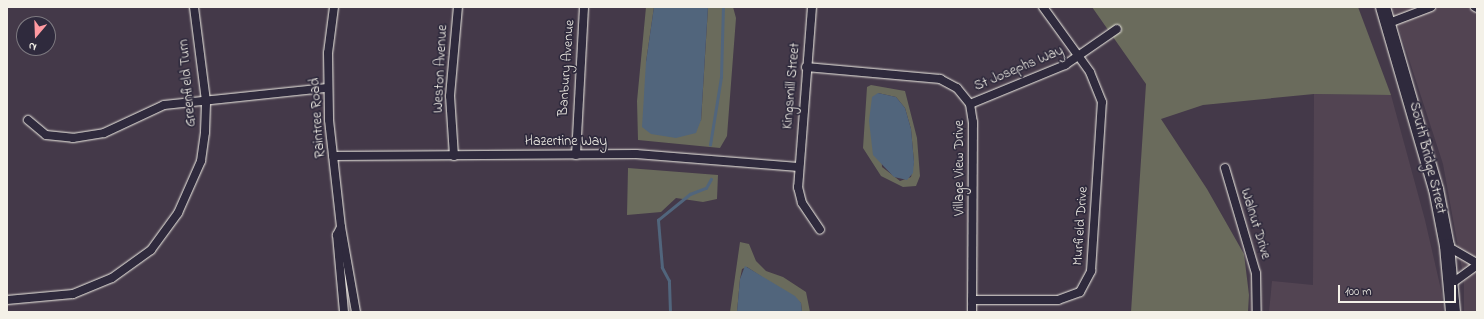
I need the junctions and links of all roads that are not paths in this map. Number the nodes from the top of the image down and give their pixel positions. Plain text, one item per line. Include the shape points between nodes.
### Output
1 (194, 7) edge
2 (334, 7) edge
3 (458, 7) edge
4 (584, 7) edge
5 (812, 7) edge
6 (1043, 7) edge
7 (1383, 7) edge
8 (1431, 7) edge
9 (1389, 23) junction
10 (1116, 29) dead end
11 (1079, 56) junction
12 (806, 67) junction
13 (327, 88) junction
14 (206, 101) junction
15 (970, 104) junction
16 (28, 120) dead end
17 (576, 155) junction
18 (333, 156) junction
19 (454, 156) junction
20 (798, 167) junction
21 (1225, 168) dead end
22 (341, 227) junction
23 (820, 230) dead end
24 (1447, 246) junction
25 (1477, 264) edge
26 (1451, 284) junction
27 (7, 300) edge
28 (972, 300) junction
29 (344, 312) edge
30 (356, 312) edge
31 (972, 312) edge
32 (1257, 312) edge
33 (1453, 312) edge

1 - 14 street, Greenfield Turn
2 - 13 street, Raintree Road
3 - 19 street, Weston Avenue via 450,96
4 - 17 street, Banbury Avenue
5 - 12 street, Kingsmill Street
6 - 11 street, Murfield Drive
7 - 9 highway, South Bridge Street
8 - 9 street
9 - 24 highway, South Bridge Street via 1432,169
10 - 11 street, St Josephs Way
11 - 15 street, St Josephs Way
11 - 28 street, Murfield Drive via 1097,85 1102,102 1091,271 1088,282 1080,292 1058,300
12 - 15 street, Village View Drive via 940,79 957,88
12 - 20 street, Kingsmill Street
13 - 14 street
13 - 18 street, Raintree Road
14 - 16 street via 164,105 93,136 73,138 46,135
14 - 27 street, Greenfield Turn via 202,153 192,185 178,213 151,250 112,278 87,289 51,298
15 - 28 street, Village View Drive via 973,122
17 - 19 street, Hazertine Way
17 - 20 street, Hazertine Way via 659,156
18 - 19 street, Hazertine Way
18 - 22 street, Raintree Road
20 - 23 street, Kingsmill Street via 802,203
21 - 32 street, Walnut Drive via 1254,265
22 - 29 street, Raintree Road via 337,235
22 - 30 street, Raintree Road
24 - 25 street
24 - 26 highway, South Bridge Street
25 - 26 street
26 - 33 highway, South Bridge Street
28 - 31 street, Village View Drive

